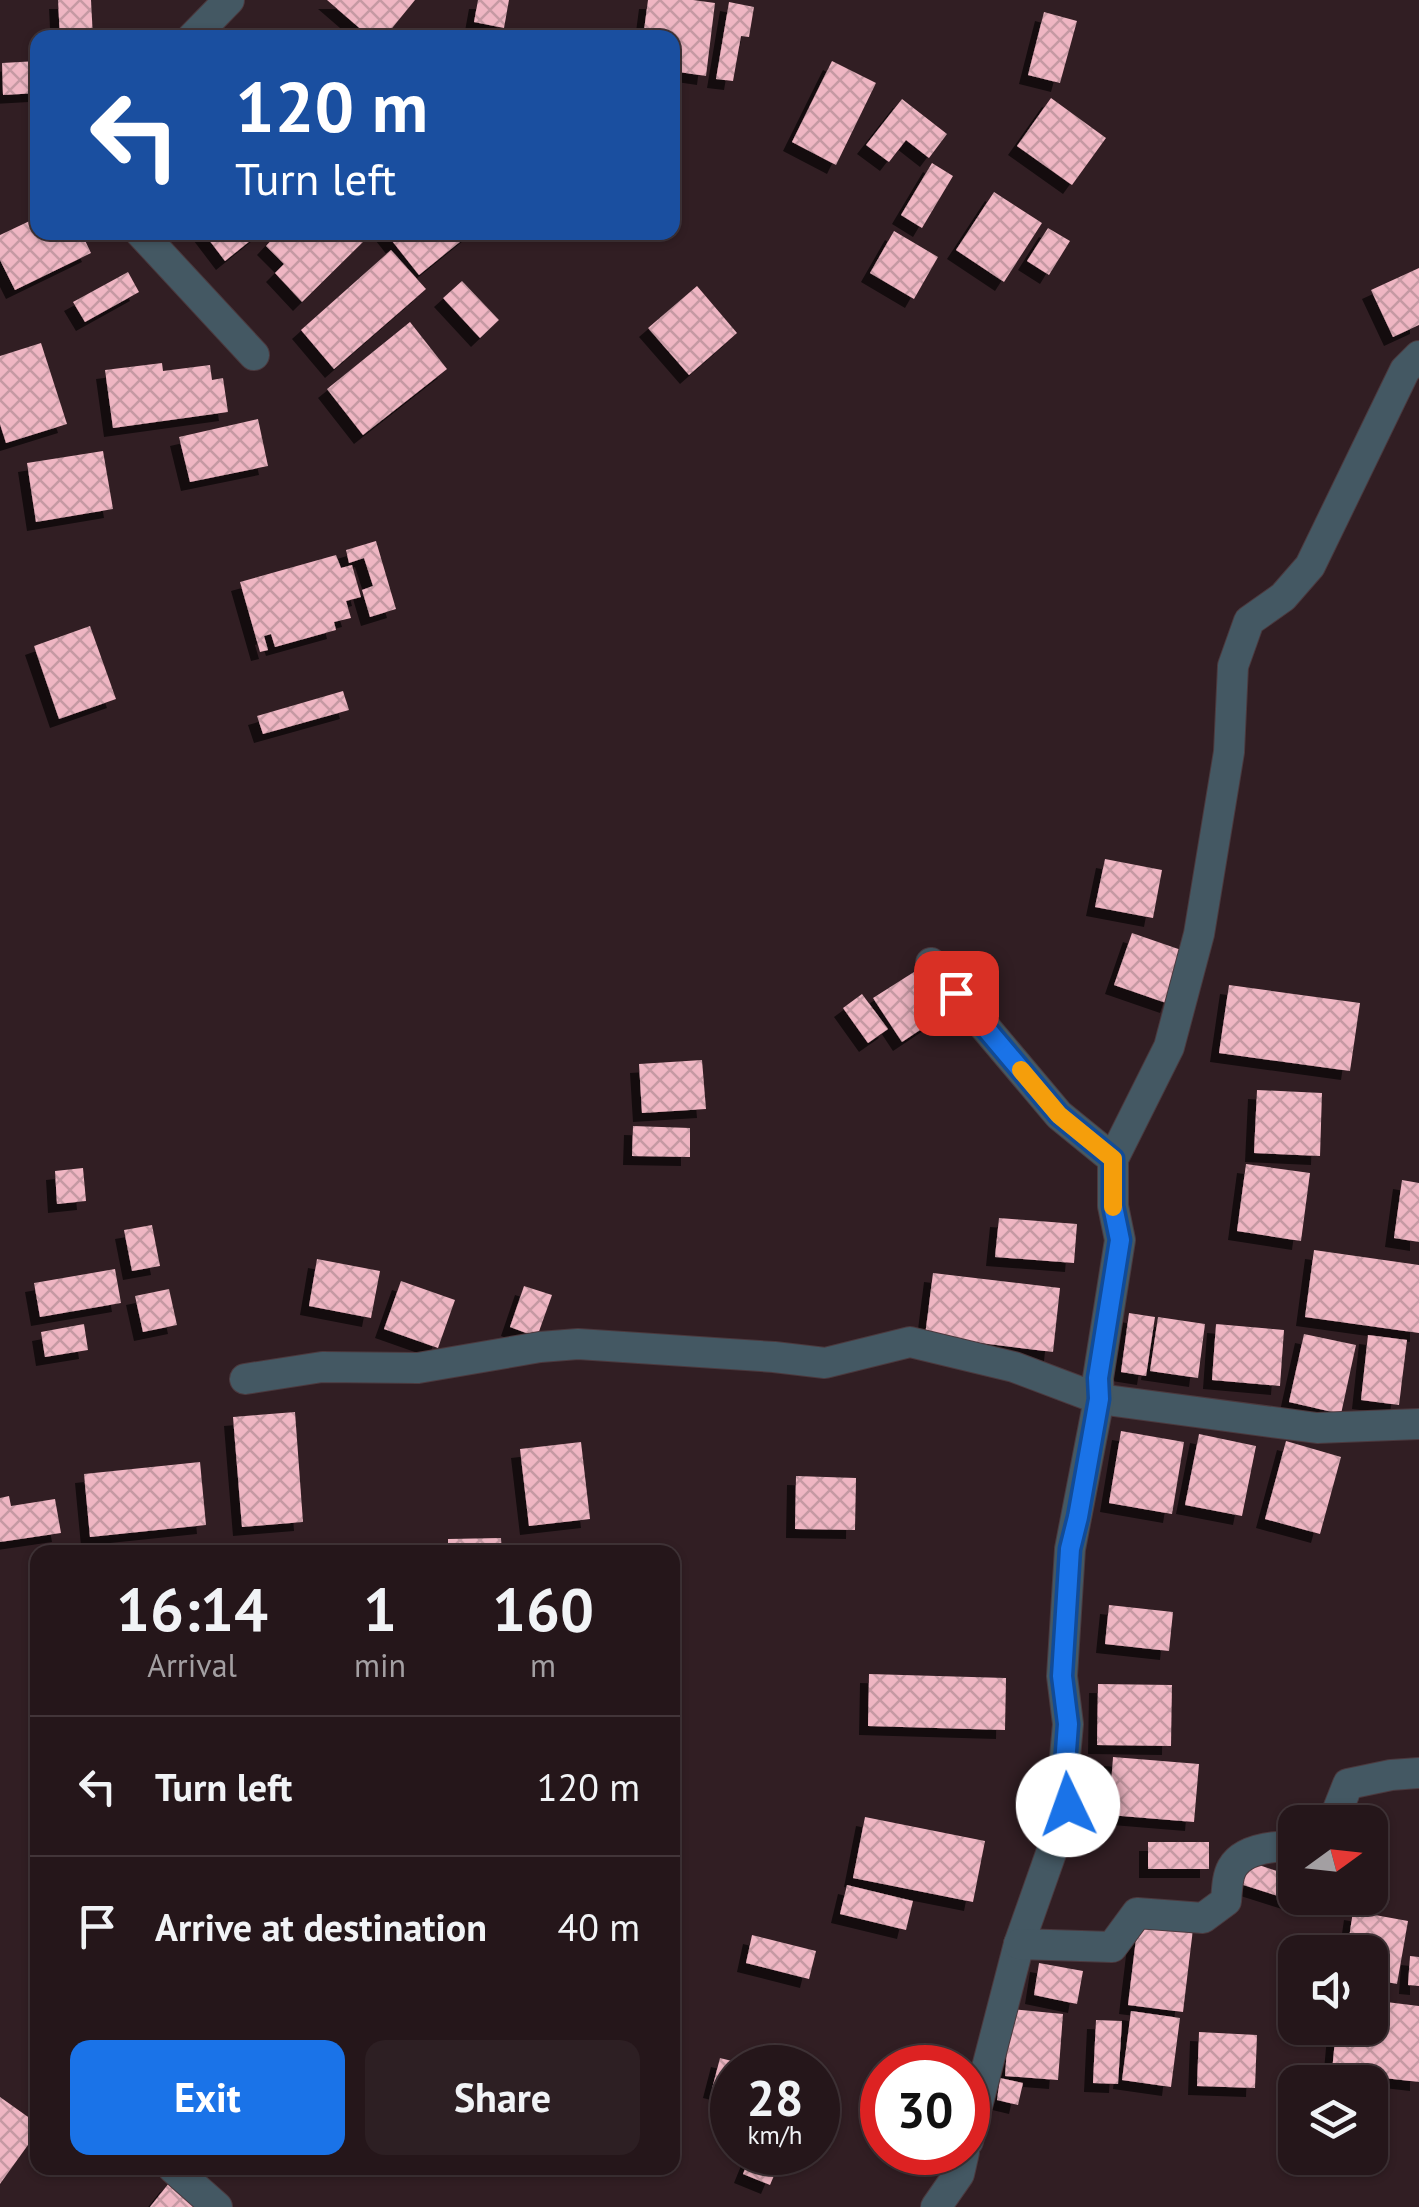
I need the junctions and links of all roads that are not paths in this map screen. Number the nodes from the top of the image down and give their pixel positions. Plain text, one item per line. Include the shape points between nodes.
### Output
1 (229, 0) edge
2 (200, 30) edge
3 (147, 240) edge
4 (254, 356) dead end
5 (1419, 356) edge
6 (931, 963) dead end
7 (1113, 1159) junction
8 (244, 1379) dead end
9 (1099, 1399) junction
10 (1419, 1424) edge
11 (1419, 1774) edge
12 (1339, 1805) edge
13 (1278, 1846) edge
14 (1019, 1944) junction
15 (990, 2055) edge
16 (181, 2175) edge
17 (958, 2175) edge
18 (217, 2207) edge
19 (936, 2207) edge

1 - 2 street
3 - 4 street
5 - 7 street via 1405,370 1310,566 1249,621 1233,666 1229,752 1199,934 1169,1047
6 - 7 street via 1059,1115
7 - 9 street via 1120,1240
8 - 9 street via 322,1367 418,1368 578,1344 825,1363 910,1342 1014,1366
9 - 10 street via 1316,1428
9 - 14 street via 1070,1549 1062,1676 1068,1805
11 - 12 street via 1348,1784
13 - 14 street via 1240,1857 1230,1870 1226,1902 1203,1918 1137,1913 1112,1947
14 - 15 street
16 - 18 street
17 - 19 street

